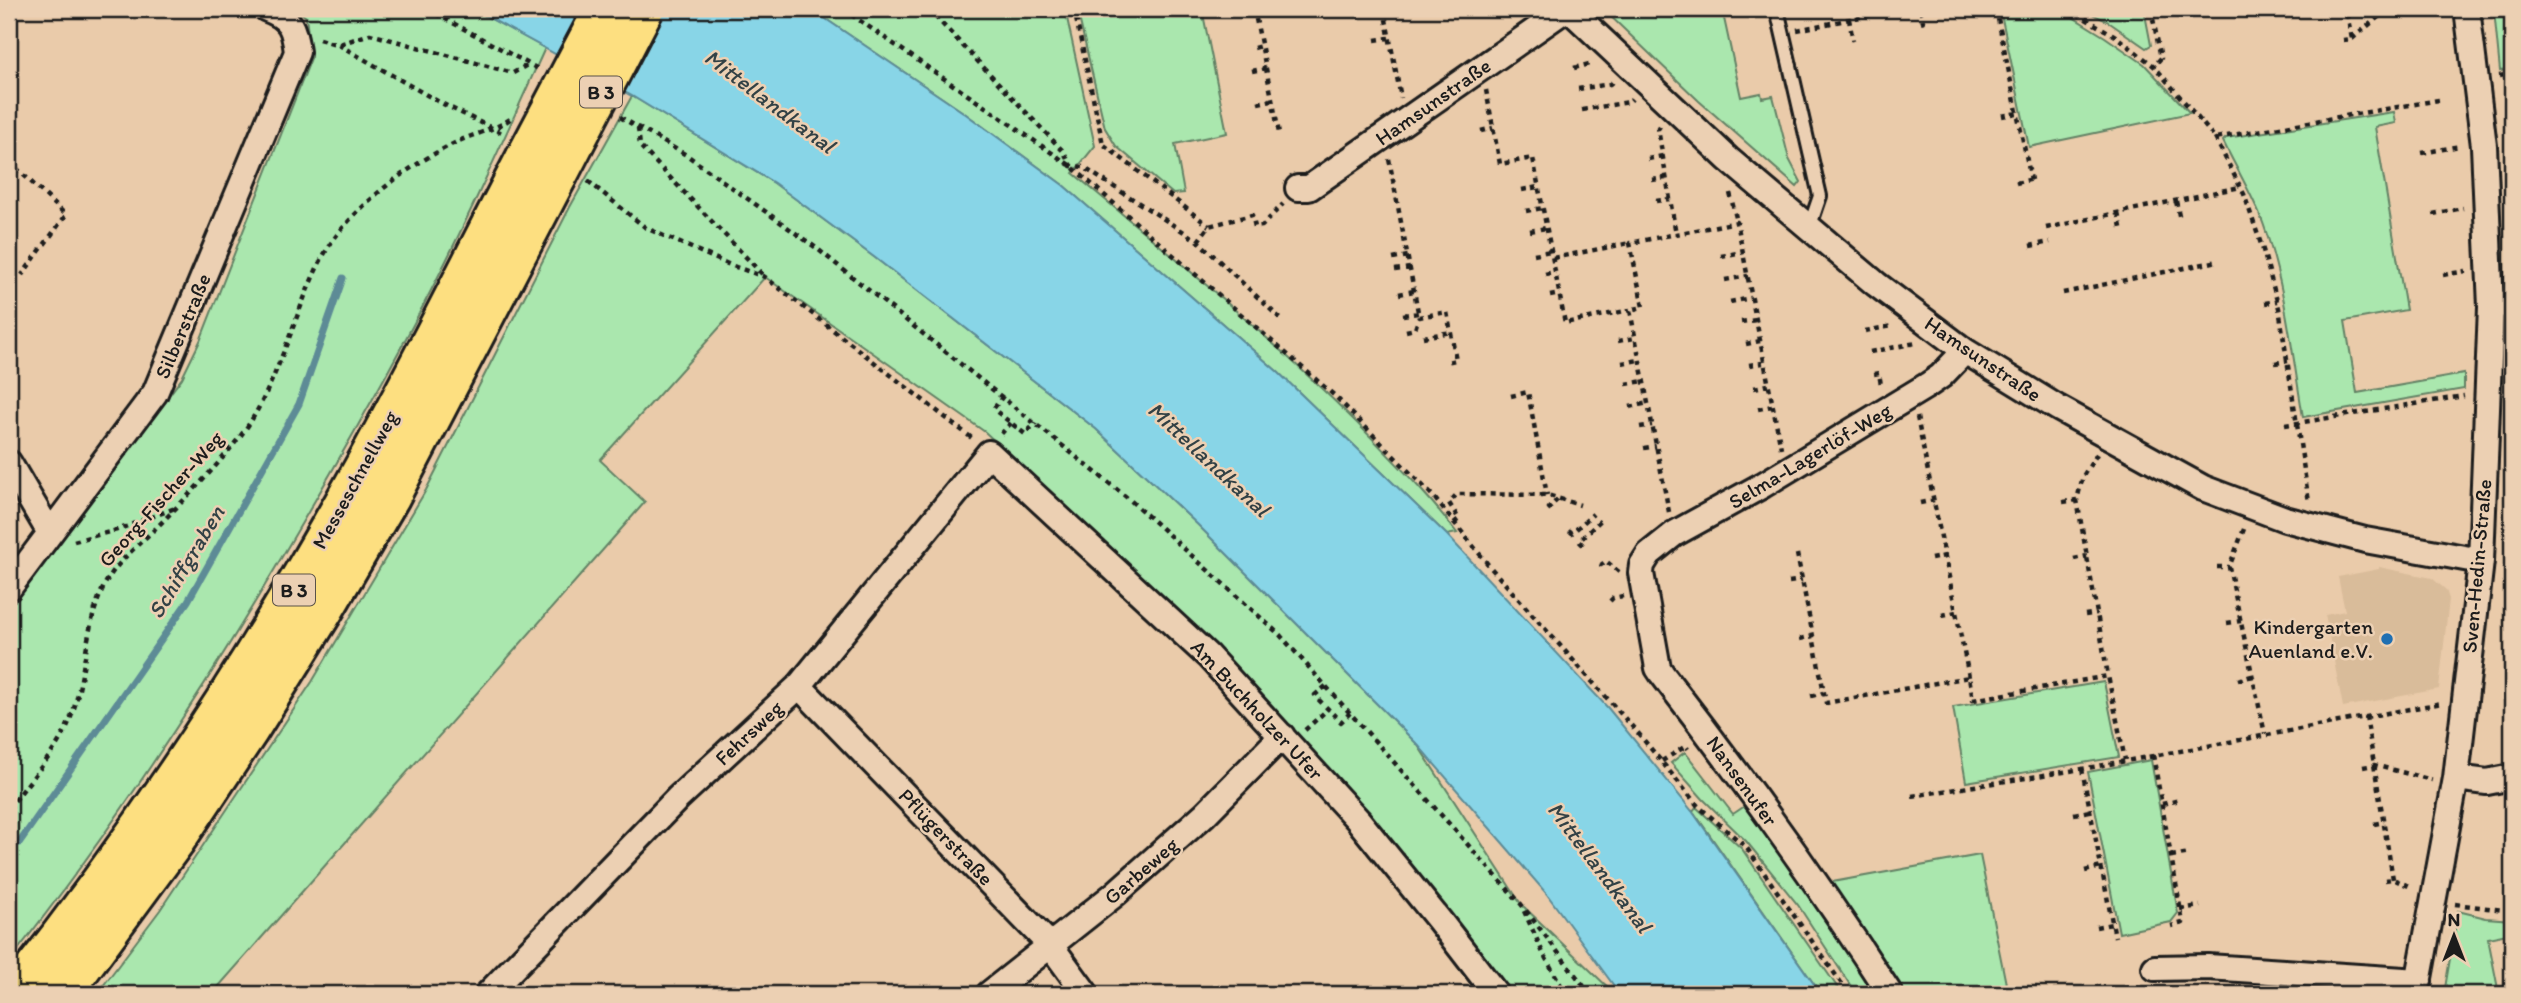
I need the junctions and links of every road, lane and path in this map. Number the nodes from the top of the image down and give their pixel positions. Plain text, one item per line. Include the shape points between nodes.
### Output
1 (267, 9) edge
2 (427, 9) edge
3 (604, 9) edge
4 (644, 9) edge
5 (843, 9) edge
6 (928, 9) edge
7 (1074, 9) edge
8 (1254, 9) edge
9 (1384, 9) edge
10 (1567, 9) edge
11 (1777, 9) edge
12 (1899, 9) edge
13 (1920, 9) edge
14 (1996, 9) edge
15 (2068, 9) edge
16 (2151, 9) edge
17 (2346, 9) edge
18 (2388, 9) edge
19 (2467, 9) edge
20 (1849, 19) junction
21 (1924, 25) dead end
22 (1783, 33) junction
23 (1390, 37) junction
24 (2352, 39) junction
25 (1375, 40) dead end
26 (2343, 40) dead end
27 (1853, 41) dead end
28 (1261, 46) junction
29 (1254, 48) dead end
30 (1594, 62) dead end
31 (2154, 66) junction
32 (1266, 68) junction
33 (1574, 68) dead end
34 (1396, 70) junction
35 (1252, 71) dead end
36 (1387, 72) dead end
37 (1476, 72) junction
38 (2512, 74) edge
39 (2496, 76) dead end
40 (1613, 81) dead end
41 (1578, 89) dead end
42 (1401, 99) dead end
43 (1632, 99) dead end
44 (1272, 100) junction
45 (2439, 100) dead end
46 (1258, 103) dead end
47 (1582, 110) dead end
48 (2017, 113) junction
49 (2002, 116) dead end
50 (1661, 125) dead end
51 (1493, 128) junction
52 (1480, 131) dead end
53 (1279, 134) dead end
54 (2215, 138) junction
55 (2460, 146) dead end
56 (1387, 151) dead end
57 (2422, 153) dead end
58 (1663, 156) junction
59 (1648, 159) dead end
60 (9, 161) edge
61 (1071, 166) junction
62 (558, 172) junction
63 (1667, 178) junction
64 (1652, 180) dead end
65 (2016, 183) dead end
66 (1538, 187) junction
67 (2240, 187) junction
68 (1298, 188) joint
69 (1730, 188) dead end
70 (1522, 190) dead end
71 (1670, 199) junction
72 (1656, 201) dead end
73 (2176, 201) junction
74 (1543, 208) junction
75 (2464, 208) dead end
76 (1526, 211) dead end
77 (2118, 213) junction
78 (2433, 214) dead end
79 (2180, 220) dead end
80 (1737, 222) junction
81 (1209, 226) junction
82 (1547, 228) junction
83 (1809, 228) junction
84 (2046, 228) dead end
85 (1530, 232) dead end
86 (2122, 232) dead end
87 (1676, 234) junction
88 (1198, 242) junction
89 (2050, 242) dead end
90 (1630, 243) junction
91 (2030, 246) dead end
92 (1551, 251) junction
93 (1743, 251) junction
94 (1534, 254) dead end
95 (1408, 256) junction
96 (1721, 256) dead end
97 (1552, 258) junction
98 (1393, 259) dead end
99 (2218, 261) dead end
100 (1410, 268) junction
101 (1395, 270) dead end
102 (2467, 271) dead end
103 (1555, 272) junction
104 (1545, 274) dead end
105 (22, 275) dead end
106 (2443, 275) dead end
107 (1748, 276) junction
108 (765, 277) junction
109 (1725, 280) dead end
110 (1415, 291) junction
111 (2063, 293) dead end
112 (1560, 294) junction
113 (1399, 295) dead end
114 (1550, 296) dead end
115 (1751, 298) junction
116 (2277, 301) junction
117 (1730, 302) dead end
118 (2265, 303) dead end
119 (2502, 304) edge
120 (1630, 310) junction
121 (1403, 315) dead end
122 (1419, 315) junction
123 (1756, 320) junction
124 (1284, 322) dead end
125 (1741, 322) dead end
126 (1895, 322) dead end
127 (1406, 331) dead end
128 (1865, 331) dead end
129 (1451, 332) junction
130 (1423, 337) dead end
131 (1635, 338) junction
132 (1918, 340) dead end
133 (1618, 341) dead end
134 (1760, 341) junction
135 (1746, 344) dead end
136 (1965, 351) junction
137 (1870, 352) dead end
138 (1639, 359) junction
139 (2288, 361) junction
140 (1446, 362) dead end
141 (1622, 363) dead end
142 (1763, 363) junction
143 (2275, 363) dead end
144 (1749, 365) dead end
145 (1644, 381) junction
146 (1626, 384) dead end
147 (1768, 385) junction
148 (1754, 388) dead end
149 (1511, 396) dead end
150 (2468, 396) dead end
151 (1003, 397) junction
152 (1648, 403) junction
153 (1772, 406) junction
154 (1630, 407) dead end
155 (1758, 408) dead end
156 (1916, 409) dead end
157 (1533, 420) junction
158 (1525, 421) dead end
159 (2298, 422) junction
160 (1011, 423) junction
161 (1036, 423) junction
162 (1652, 425) junction
163 (2285, 425) dead end
164 (1640, 427) dead end
165 (1536, 438) junction
166 (1529, 439) dead end
167 (995, 443) junction
168 (1656, 446) junction
169 (1644, 448) dead end
170 (2097, 453) dead end
171 (1540, 457) junction
172 (1533, 458) dead end
173 (1785, 460) dead end
174 (9, 463) edge
175 (1547, 495) junction
176 (1559, 499) junction
177 (1934, 500) junction
178 (2077, 500) junction
179 (2063, 502) dead end
180 (1920, 503) dead end
181 (1580, 505) dead end
182 (2308, 506) dead end
183 (177, 507) junction
184 (1551, 510) dead end
185 (1592, 514) dead end
186 (1601, 520) dead end
187 (1454, 523) junction
188 (2245, 524) dead end
189 (1569, 530) dead end
190 (50, 533) junction
191 (1674, 534) junction
192 (1583, 545) dead end
193 (1649, 554) joint
194 (1797, 554) dead end
195 (1945, 556) junction
196 (2087, 556) junction
197 (1931, 559) dead end
198 (2074, 559) dead end
199 (2481, 562) junction
200 (2217, 567) dead end
201 (2229, 567) junction
202 (1802, 580) junction
203 (1789, 582) dead end
204 (9, 588) edge
205 (1956, 612) junction
206 (2097, 613) junction
207 (1942, 615) dead end
208 (2085, 615) dead end
209 (2241, 621) junction
210 (2227, 623) dead end
211 (1813, 636) junction
212 (1800, 639) dead end
213 (2108, 676) junction
214 (2252, 676) junction
215 (1969, 677) junction
216 (2238, 680) dead end
217 (799, 686) junction
218 (1326, 686) junction
219 (1824, 693) junction
220 (1811, 696) dead end
221 (2443, 702) dead end
222 (1328, 709) junction
223 (1350, 713) junction
224 (2366, 716) junction
225 (2265, 734) junction
226 (1291, 735) junction
227 (2153, 755) junction
228 (2125, 760) junction
229 (2374, 765) junction
230 (2363, 767) dead end
231 (2082, 769) junction
232 (2512, 777) edge
233 (2444, 778) junction
234 (1912, 796) dead end
235 (2179, 800) dead end
236 (2162, 804) junction
237 (9, 809) edge
238 (2090, 811) junction
239 (2074, 814) dead end
240 (2384, 822) junction
241 (2374, 824) dead end
242 (2190, 853) dead end
243 (2171, 856) junction
244 (2101, 867) junction
245 (2085, 871) dead end
246 (2393, 879) junction
247 (2385, 880) dead end
248 (2413, 888) dead end
249 (1521, 904) junction
250 (2455, 904) dead end
251 (2200, 906) dead end
252 (2180, 909) junction
253 (2512, 911) edge
254 (2112, 924) junction
255 (2171, 926) dead end
256 (2095, 927) dead end
257 (2115, 937) dead end
258 (1052, 946) junction
259 (2155, 968) dead end
260 (2418, 987) edge
261 (15, 994) edge
262 (62, 994) edge
263 (488, 994) edge
264 (989, 994) edge
265 (1086, 994) edge
266 (1496, 994) edge
267 (1566, 994) edge
268 (1590, 994) edge
269 (1849, 994) edge
270 (1890, 994) edge

1 - 190 street, Silberstraße via 282,15 295,32 296,52 155,393
2 - 183 path, Georg-Fischer-Weg via 529,64 513,73 370,34 339,45 495,130 459,141 413,166 338,233 316,269 248,425
3 - 62 highway, Messeschnellweg / B 3, bridge
4 - 62 highway, Messeschnellweg / B 3, bridge
5 - 61 path
6 - 61 path via 1063,152
7 - 81 path via 1102,144
8 - 28 path
9 - 23 path
10 - 37 street, Hamsunstraße
10 - 83 street, Hamsunstraße
11 - 22 lane
12 - 20 path
13 - 21 path
14 - 48 path
15 - 31 path
16 - 31 path via 2161,58
17 - 24 path
18 - 24 path
19 - 119 street, Sven-Hedin-Straße
20 - 22 path
20 - 27 path
22 - 83 lane via 1820,196
23 - 25 path
23 - 34 path
24 - 26 path
28 - 29 path
28 - 32 path
30 - 33 path
31 - 54 path
32 - 35 path
32 - 44 path
34 - 36 path
34 - 42 path
37 - 51 path via 1484,82
37 - 68 street, Hamsunstraße via 1309,188
38 - 39 path
40 - 41 path
43 - 47 path
44 - 46 path
44 - 53 path
45 - 54 path
48 - 49 path
48 - 65 path via 2033,180
50 - 58 path
51 - 52 path
51 - 66 path via 1500,164 1533,158
54 - 67 path
55 - 57 path
56 - 95 path
58 - 59 path
58 - 63 path
60 - 105 path via 66,215
61 - 88 path via 1083,167
61 - 187 path via 1335,396 1413,474
62 - 108 path via 646,228
62 - 261 highway, Messeschnellweg / B 3 via 355,483 218,714 143,827
62 - 262 highway, Messeschnellweg / B 3 via 390,497 322,613 182,830
63 - 64 path
63 - 71 path
66 - 70 path
66 - 74 path
67 - 73 path
67 - 116 path
68 - 81 path via 1262,226 1255,227 1252,215
69 - 80 path
71 - 72 path
71 - 87 path
73 - 77 path
73 - 79 path
74 - 76 path
74 - 82 path
75 - 78 path
77 - 84 path
77 - 86 path
80 - 87 path
80 - 93 path
81 - 88 path
82 - 85 path
82 - 92 path
83 - 136 street, Hamsunstraße
87 - 90 path
88 - 124 path
89 - 91 path
90 - 97 path
90 - 120 path via 1643,307
92 - 94 path
92 - 97 path
93 - 96 path
93 - 107 path
95 - 98 path
95 - 100 path
97 - 103 path
99 - 111 path
100 - 101 path
100 - 110 path
102 - 106 path
103 - 104 path
103 - 112 path
107 - 109 path
107 - 115 path
108 - 151 path via 640,146 637,127 688,156 816,247
108 - 167 path
110 - 113 path
110 - 122 path
112 - 114 path
112 - 120 path via 1565,323
115 - 117 path
115 - 123 path
116 - 118 path
116 - 139 path
119 - 199 street, Sven-Hedin-Straße
120 - 131 path
121 - 122 path
122 - 127 path via 1415,329
122 - 129 path via 1447,312
123 - 125 path
123 - 134 path
126 - 128 path
129 - 130 path
129 - 140 path via 1456,360
131 - 133 path
131 - 138 path
132 - 137 path
134 - 135 path
134 - 142 path
136 - 191 street, Selma-Lagerlöf-Weg via 1918,391
136 - 199 street, Hamsunstraße via 2203,488 2285,519
138 - 141 path
138 - 145 path
139 - 143 path
139 - 159 path
142 - 144 path
142 - 147 path
145 - 146 path
145 - 152 path
147 - 148 path
147 - 153 path
149 - 157 path via 1528,393
150 - 159 path
151 - 160 path via 994,408
151 - 161 path
152 - 154 path
152 - 162 path
153 - 155 path
153 - 173 path
156 - 177 path
157 - 158 path
157 - 165 path
159 - 163 path
159 - 182 path
160 - 161 path via 1026,434
160 - 167 path
161 - 218 path via 1130,500 1280,635
162 - 164 path
162 - 168 path
165 - 166 path
165 - 171 path
167 - 217 street, Fehrsweg
167 - 226 street, Am Buchholzer Ufer
168 - 169 path
168 - 191 path
170 - 178 path via 2083,476
171 - 172 path
171 - 175 path
174 - 190 street
175 - 176 path
175 - 187 path via 1457,494 1449,503 1459,519
176 - 181 path
176 - 184 path
177 - 180 path
177 - 195 path
178 - 179 path
178 - 196 path
183 - 190 path via 117,530 59,544
183 - 237 path, Georg-Fischer-Weg via 106,584 92,623 81,688 70,720
185 - 189 path via 1572,533
186 - 192 path via 1578,541
187 - 269 path via 1698,806 1746,847
188 - 201 path
190 - 204 street, Silberstraße
191 - 193 street, Selma-Lagerlöf-Weg
193 - 270 street, Nansenufer via 1641,573 1658,667
194 - 202 path
195 - 197 path
195 - 205 path
196 - 198 path
196 - 206 path
199 - 233 street, Sven-Hedin-Straße
200 - 201 path
201 - 209 path
202 - 203 path
202 - 211 path
205 - 207 path
205 - 215 path
206 - 208 path
206 - 213 path
209 - 210 path
209 - 214 path
211 - 212 path
211 - 219 path
213 - 215 path via 1973,700
213 - 228 path
214 - 216 path
214 - 225 path
215 - 219 path via 1826,703
217 - 258 street, Pflügerstraße
217 - 263 street, Fehrsweg via 678,798
218 - 222 path via 1315,695
218 - 223 path
219 - 220 path
221 - 224 path
222 - 223 path via 1341,722
222 - 226 path
223 - 249 path
224 - 225 path
224 - 229 path
225 - 227 path
226 - 258 street, Garbeweg
226 - 266 street, Am Buchholzer Ufer
227 - 228 path
227 - 236 path
228 - 231 path
229 - 230 path
229 - 233 path
229 - 240 path
231 - 234 path
231 - 238 path
232 - 233 street via 2487,782
233 - 260 street, Sven-Hedin-Straße
235 - 236 path
236 - 243 path
238 - 239 path
238 - 244 path
240 - 241 path
240 - 246 path
242 - 243 path
243 - 252 path
244 - 245 path
244 - 254 path
246 - 247 path
246 - 248 path
249 - 267 path
249 - 268 path
250 - 253 path
251 - 252 path
252 - 255 path via 2183,923
254 - 256 path
254 - 257 path
258 - 264 street, Garbeweg
258 - 265 street, Pflügerstraße
259 - 260 street via 2208,967

